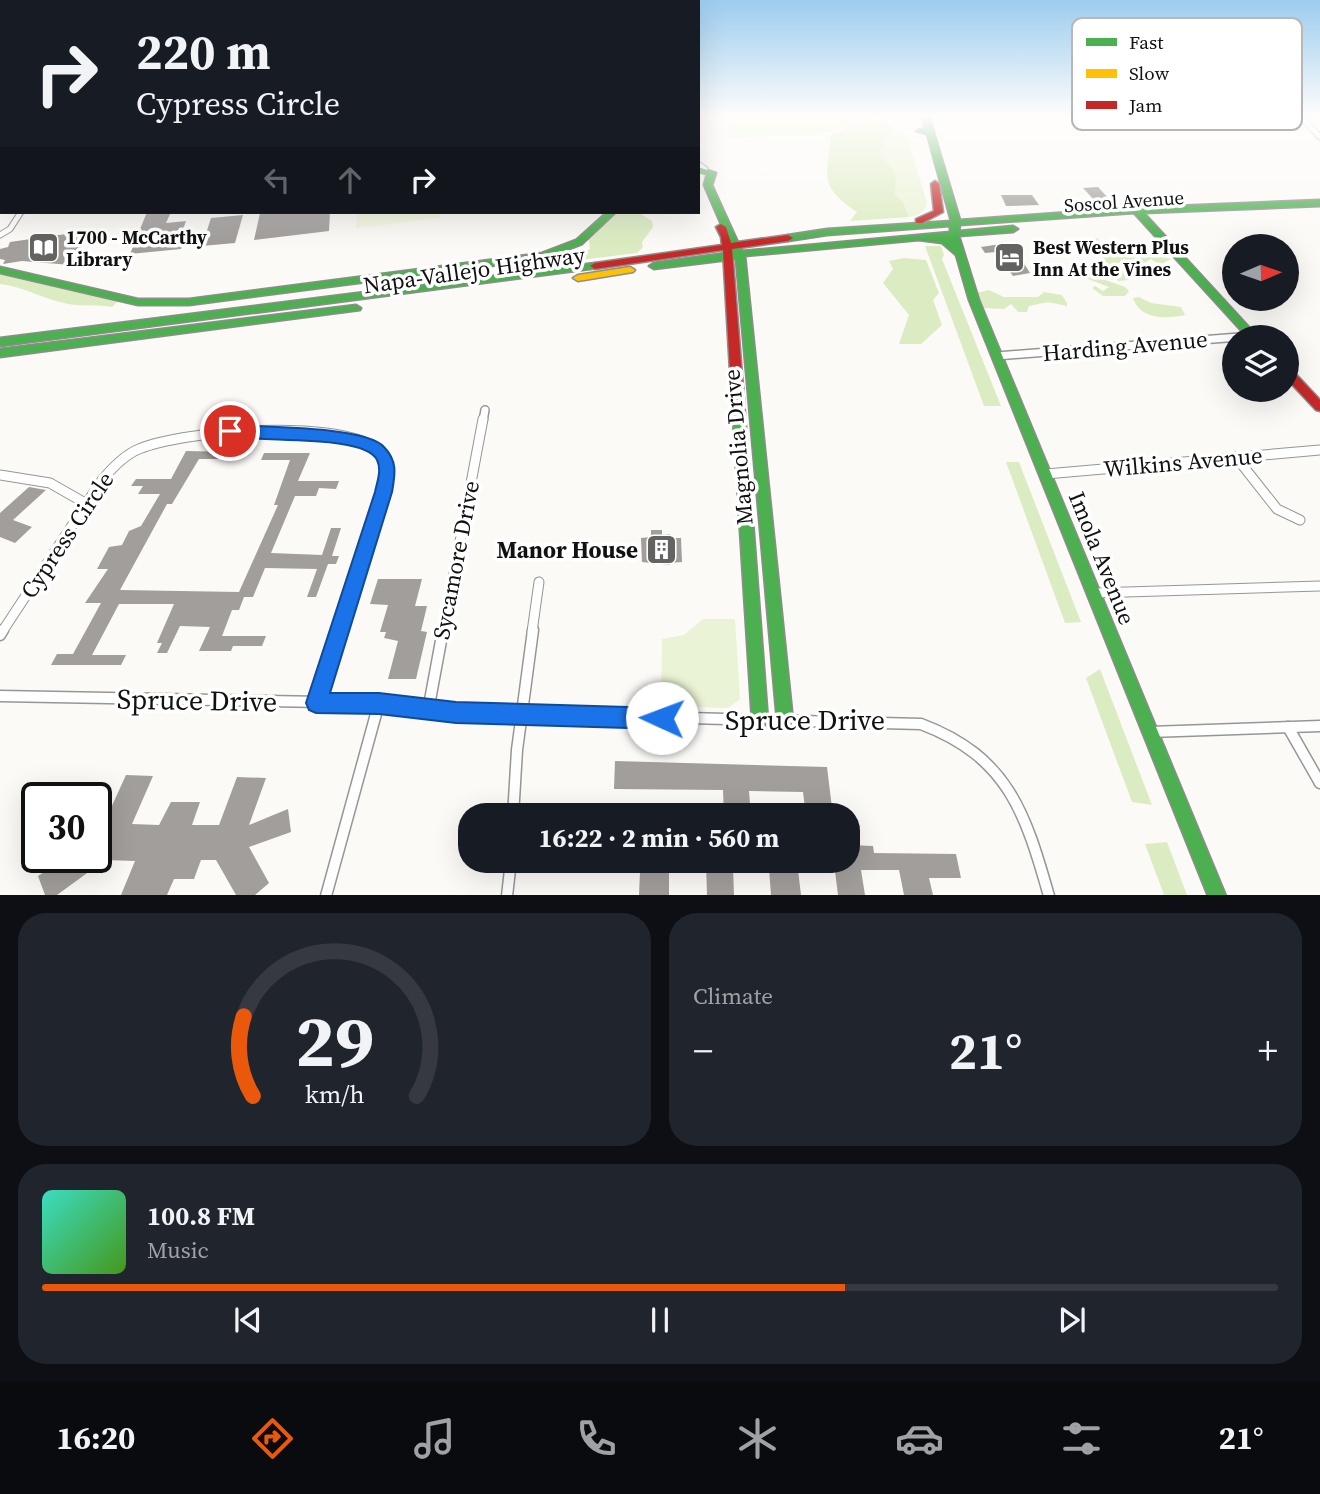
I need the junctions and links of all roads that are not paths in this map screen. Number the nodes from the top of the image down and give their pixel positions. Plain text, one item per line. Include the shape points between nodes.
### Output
1 (930, 158) edge
2 (934, 158) edge
3 (702, 173) edge
4 (935, 184) junction
5 (948, 197) junction
6 (1320, 203) edge
7 (20, 214) edge
8 (610, 214) edge
9 (1140, 215) junction
10 (1004, 220) junction
11 (880, 228) junction
12 (954, 228) junction
13 (0, 235) edge
14 (905, 238) junction
15 (733, 249) junction
16 (961, 255) junction
17 (0, 270) edge
18 (729, 278) junction
19 (743, 279) junction
20 (1242, 325) edge
21 (1222, 339) edge
22 (0, 342) edge
23 (0, 353) edge
24 (997, 356) junction
25 (1299, 385) edge
26 (736, 387) junction
27 (754, 388) junction
28 (737, 402) junction
29 (755, 402) junction
30 (1320, 407) edge
31 (485, 410) dead end
32 (1320, 450) edge
33 (1236, 457) junction
34 (1045, 474) junction
35 (0, 475) edge
36 (85, 503) junction
37 (1300, 520) dead end
38 (539, 582) dead end
39 (1320, 586) edge
40 (1094, 593) junction
41 (0, 635) edge
42 (0, 696) edge
43 (316, 703) junction
44 (379, 703) junction
45 (428, 711) junction
46 (522, 714) junction
47 (760, 721) junction
48 (785, 721) junction
49 (1320, 726) edge
50 (1288, 727) junction
51 (1150, 732) junction
52 (1320, 783) edge
53 (514, 803) edge
54 (510, 873) edge
55 (326, 895) edge
56 (507, 895) edge
57 (1049, 895) edge
58 (1217, 895) edge

1 - 4 main road
2 - 5 main road
3 - 15 main road, Magnolia Drive
4 - 11 main road via 937,215
4 - 12 main road
5 - 10 main road via 963,214
5 - 12 main road via 956,219
6 - 9 main road, Soscol Avenue via 1269,210
7 - 13 street
8 - 17 main road via 579,242 544,256 178,303 132,301
9 - 10 main road, Soscol Avenue
9 - 12 main road, Soscol Avenue
9 - 20 main road
10 - 12 main road, Soscol Avenue
11 - 12 main road, Napa-Vallejo Highway
11 - 15 main road, Napa-Vallejo Highway
12 - 14 main road, Napa-Vallejo Highway
12 - 16 main road, Imola Avenue
14 - 15 main road, Napa-Vallejo Highway
14 - 16 main road via 942,239
15 - 18 main road, Magnolia Drive
15 - 19 main road, Magnolia Drive
15 - 22 main road, Napa-Vallejo Highway
15 - 23 main road, Napa-Vallejo Highway via 447,296
16 - 24 main road, Imola Avenue
18 - 19 main road
18 - 26 main road, Magnolia Drive
19 - 27 main road, Magnolia Drive
21 - 24 street, Harding Avenue
24 - 34 main road, Imola Avenue
25 - 30 main road
26 - 27 main road
26 - 28 main road, Magnolia Drive
27 - 29 main road, Magnolia Drive
28 - 29 main road
28 - 47 main road, Magnolia Drive
29 - 48 main road, Magnolia Drive
31 - 45 street, Sycamore Drive
32 - 33 street, Wilkins Avenue
33 - 34 street, Wilkins Avenue
33 - 37 street via 1277,509
34 - 40 main road, Imola Avenue
35 - 36 street via 50,483
36 - 41 street, Cypress Circle
36 - 43 street, Cypress Circle via 116,463 137,449 177,436 230,431 312,434 362,441 376,448 385,458 383,492
38 - 46 street
39 - 40 street
40 - 51 main road, Imola Avenue
42 - 43 street, Spruce Drive
43 - 44 street, Spruce Drive
44 - 45 street, Spruce Drive
44 - 55 street
45 - 46 street, Spruce Drive
46 - 47 street, Spruce Drive
46 - 53 street
47 - 48 street, Spruce Drive
48 - 57 street, Spruce Drive via 906,722 932,726 970,743 1008,788 1038,855
49 - 50 street
50 - 51 street
50 - 52 street
51 - 58 main road, Imola Avenue
54 - 56 street

